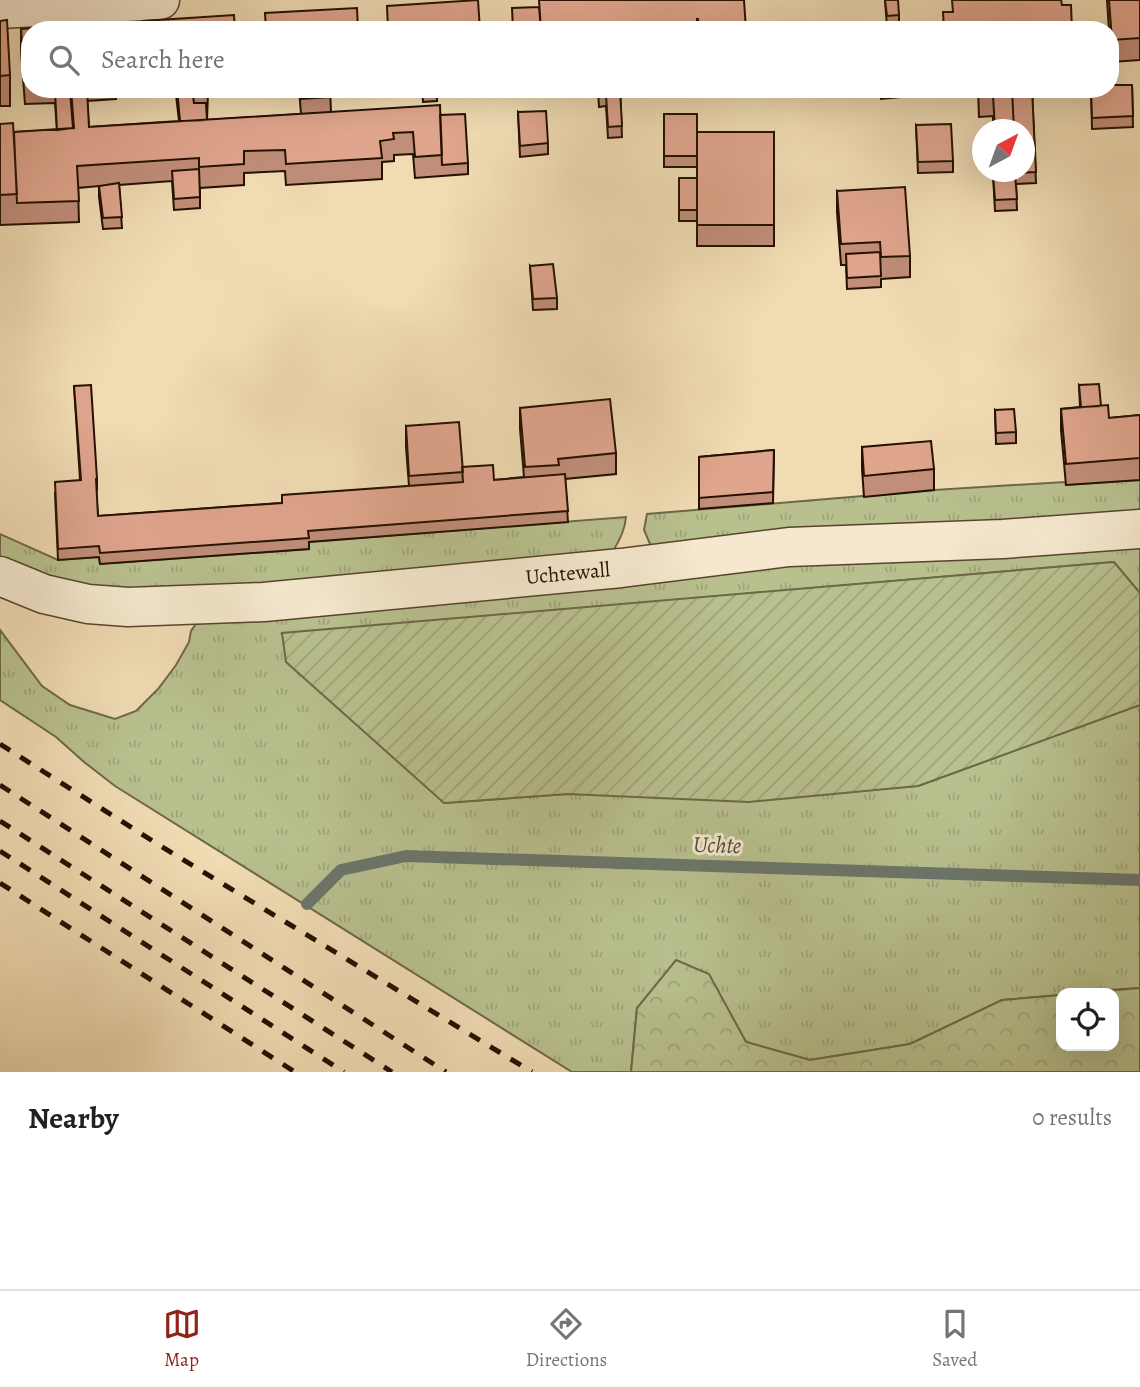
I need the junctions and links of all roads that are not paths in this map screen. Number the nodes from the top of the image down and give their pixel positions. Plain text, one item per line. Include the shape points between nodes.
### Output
1 (160, 0) edge
2 (0, 9) edge
3 (1140, 529) edge
4 (0, 576) edge

1 - 2 street
3 - 4 street, Uchtewall via 789,547 264,602 88,604 44,594

